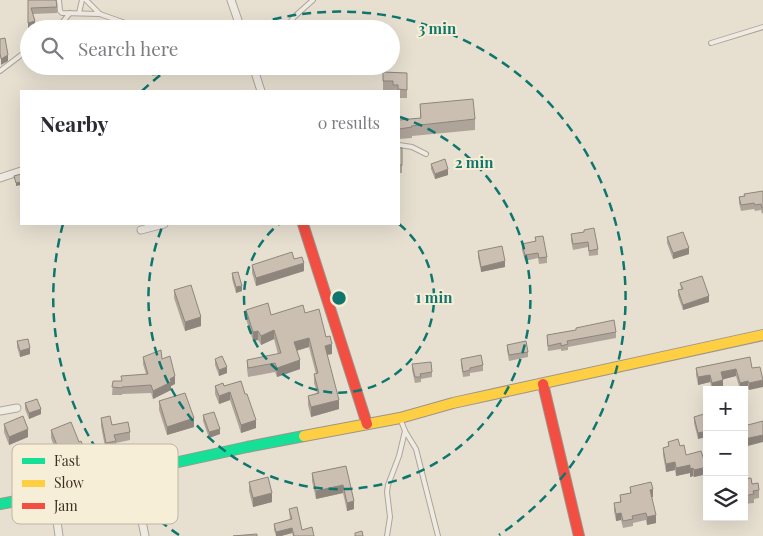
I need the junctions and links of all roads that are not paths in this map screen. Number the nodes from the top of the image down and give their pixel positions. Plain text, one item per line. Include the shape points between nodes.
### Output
1 (59, 0) edge
2 (82, 0) edge
3 (86, 0) edge
4 (231, 0) edge
5 (313, 0) edge
6 (70, 14) junction
7 (79, 14) junction
8 (100, 14) junction
9 (65, 20) edge
10 (117, 20) edge
11 (238, 20) edge
12 (292, 20) edge
13 (763, 27) edge
14 (711, 43) dead end
15 (20, 55) edge
16 (0, 70) edge
17 (256, 75) edge
18 (260, 90) edge
19 (400, 145) edge
20 (426, 154) dead end
21 (20, 171) edge
22 (0, 178) edge
23 (160, 225) edge
24 (303, 225) edge
25 (141, 230) dead end
26 (763, 335) edge
27 (543, 384) junction
28 (17, 408) dead end
29 (0, 411) edge
30 (400, 418) junction
31 (367, 424) junction
32 (405, 431) junction
33 (178, 462) edge
34 (387, 536) edge
35 (438, 536) edge
36 (579, 536) edge

1 - 6 lane via 60,11
2 - 7 lane
3 - 8 lane
4 - 11 street
5 - 12 lane
6 - 7 lane
6 - 9 lane
7 - 8 lane
8 - 10 lane
13 - 14 lane
15 - 16 lane
17 - 18 street
19 - 20 lane via 412,146
21 - 22 street
23 - 25 street
24 - 31 street
26 - 27 street
27 - 30 street
27 - 36 street
28 - 29 street
30 - 31 street
30 - 32 lane
31 - 33 street
32 - 34 lane via 388,485 390,517
32 - 35 lane via 416,449

